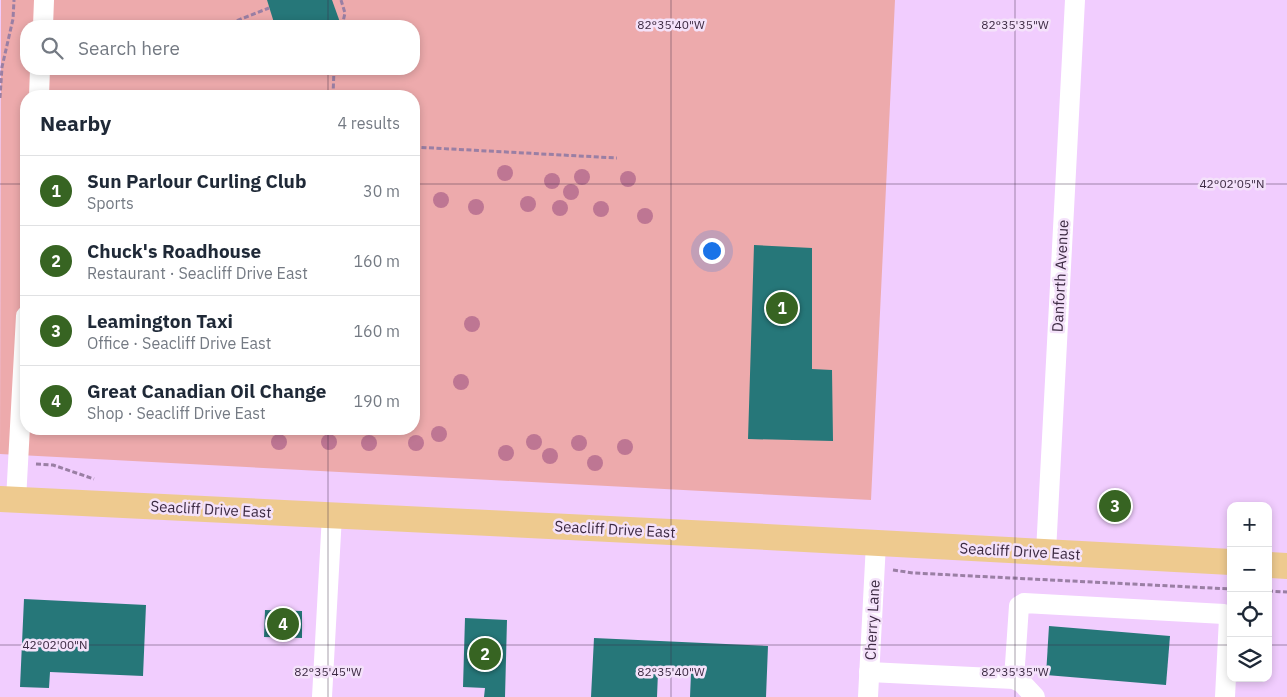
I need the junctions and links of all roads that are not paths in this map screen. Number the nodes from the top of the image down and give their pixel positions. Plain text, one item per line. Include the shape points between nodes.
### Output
1 (44, 0) edge
2 (1075, 0) edge
3 (43, 20) edge
4 (40, 75) edge
5 (39, 90) edge
6 (20, 427) edge
7 (8, 500) edge
8 (332, 515) junction
9 (1046, 552) junction
10 (876, 555) junction
11 (1227, 562) edge
12 (1272, 564) edge
13 (1287, 566) edge
14 (869, 672) junction
15 (1014, 680) junction
16 (322, 697) edge
17 (868, 697) edge
18 (1035, 697) edge
19 (1225, 697) edge

1 - 3 street
2 - 9 street, Danforth Avenue
4 - 5 street
6 - 7 street via 18,464
7 - 8 main road, Seacliff Drive East
8 - 10 main road, Seacliff Drive East
8 - 16 street
9 - 10 main road, Seacliff Drive East
9 - 11 main road, Seacliff Drive East
10 - 14 street, Cherry Lane
12 - 13 main road
14 - 15 street
14 - 17 street, Cherry Lane
15 - 18 street via 1022,683
15 - 19 street via 1019,606 1024,603 1224,614 1229,618

